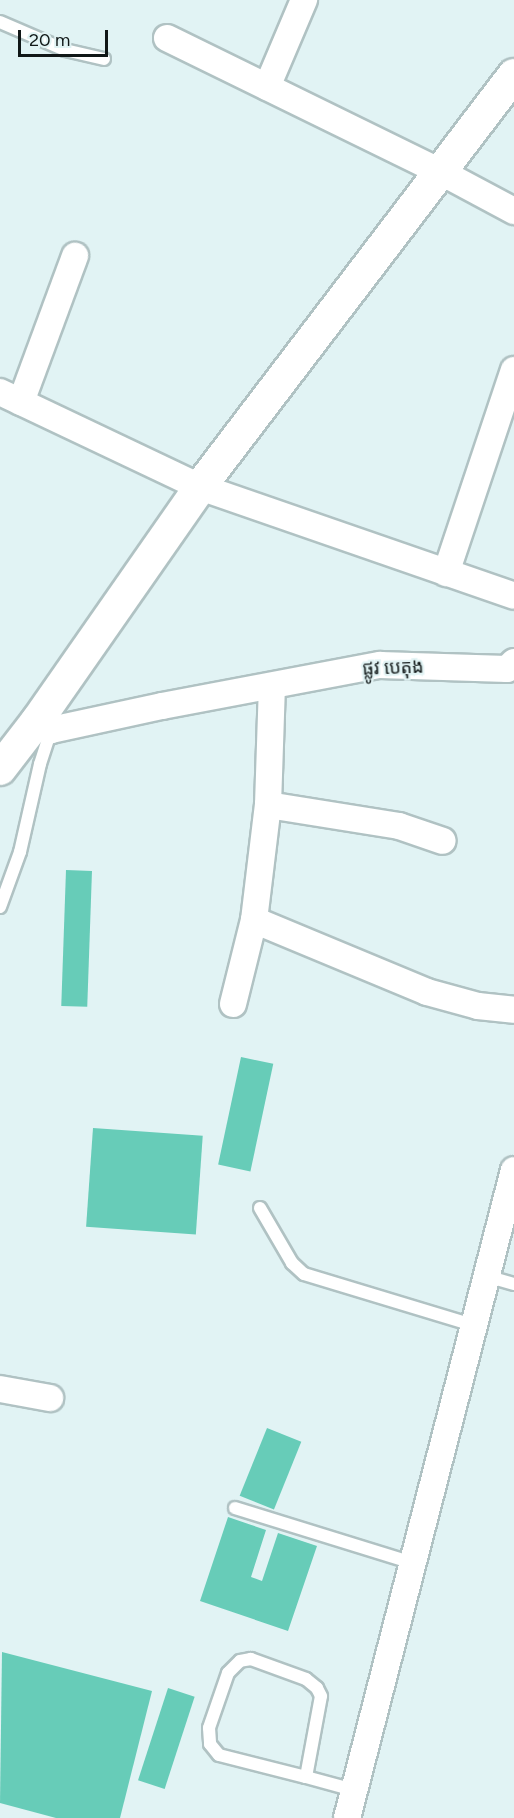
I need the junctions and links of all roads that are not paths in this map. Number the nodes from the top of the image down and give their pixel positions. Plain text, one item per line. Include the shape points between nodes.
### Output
1 (304, 0) edge
2 (0, 22) edge
3 (167, 38) dead end
4 (104, 59) dead end
5 (514, 75) edge
6 (267, 87) junction
7 (441, 172) junction
8 (514, 211) edge
9 (75, 256) dead end
10 (514, 370) edge
11 (11, 397) edge
12 (200, 487) junction
13 (447, 573) junction
14 (514, 596) edge
15 (514, 663) edge
16 (272, 686) junction
17 (44, 725) junction
18 (6, 755) edge
19 (268, 805) junction
20 (443, 841) dead end
21 (0, 907) edge
22 (254, 920) junction
23 (233, 1004) dead end
24 (514, 1010) edge
25 (514, 1170) edge
26 (260, 1208) dead end
27 (486, 1276) junction
28 (514, 1284) edge
29 (473, 1325) junction
30 (0, 1389) edge
31 (50, 1398) dead end
32 (235, 1508) dead end
33 (413, 1563) junction
34 (306, 1777) junction
35 (354, 1790) junction
36 (346, 1818) edge

1 - 6 street
2 - 4 lane via 65,50
3 - 6 street
5 - 7 street
6 - 7 street
7 - 8 street
7 - 12 street
9 - 11 street
10 - 13 street
11 - 12 street
12 - 13 street
12 - 17 street
13 - 14 street
15 - 16 street, ផ្លូវ បេតុង via 507,669 380,665
16 - 17 street, ផ្លូវ បេតុង
16 - 19 street
17 - 18 street
17 - 21 lane via 40,764 20,852
19 - 20 street via 399,826
19 - 22 street
22 - 23 street
22 - 24 street via 427,992
25 - 27 street
26 - 29 lane via 292,1263 304,1274
27 - 28 lane
27 - 29 street
29 - 33 street
30 - 31 street
32 - 33 lane
33 - 35 street
34 - 34 lane via 219,1755 210,1744 209,1728 228,1673 240,1661 251,1659 306,1679 317,1688 321,1696
34 - 35 lane
35 - 36 street

